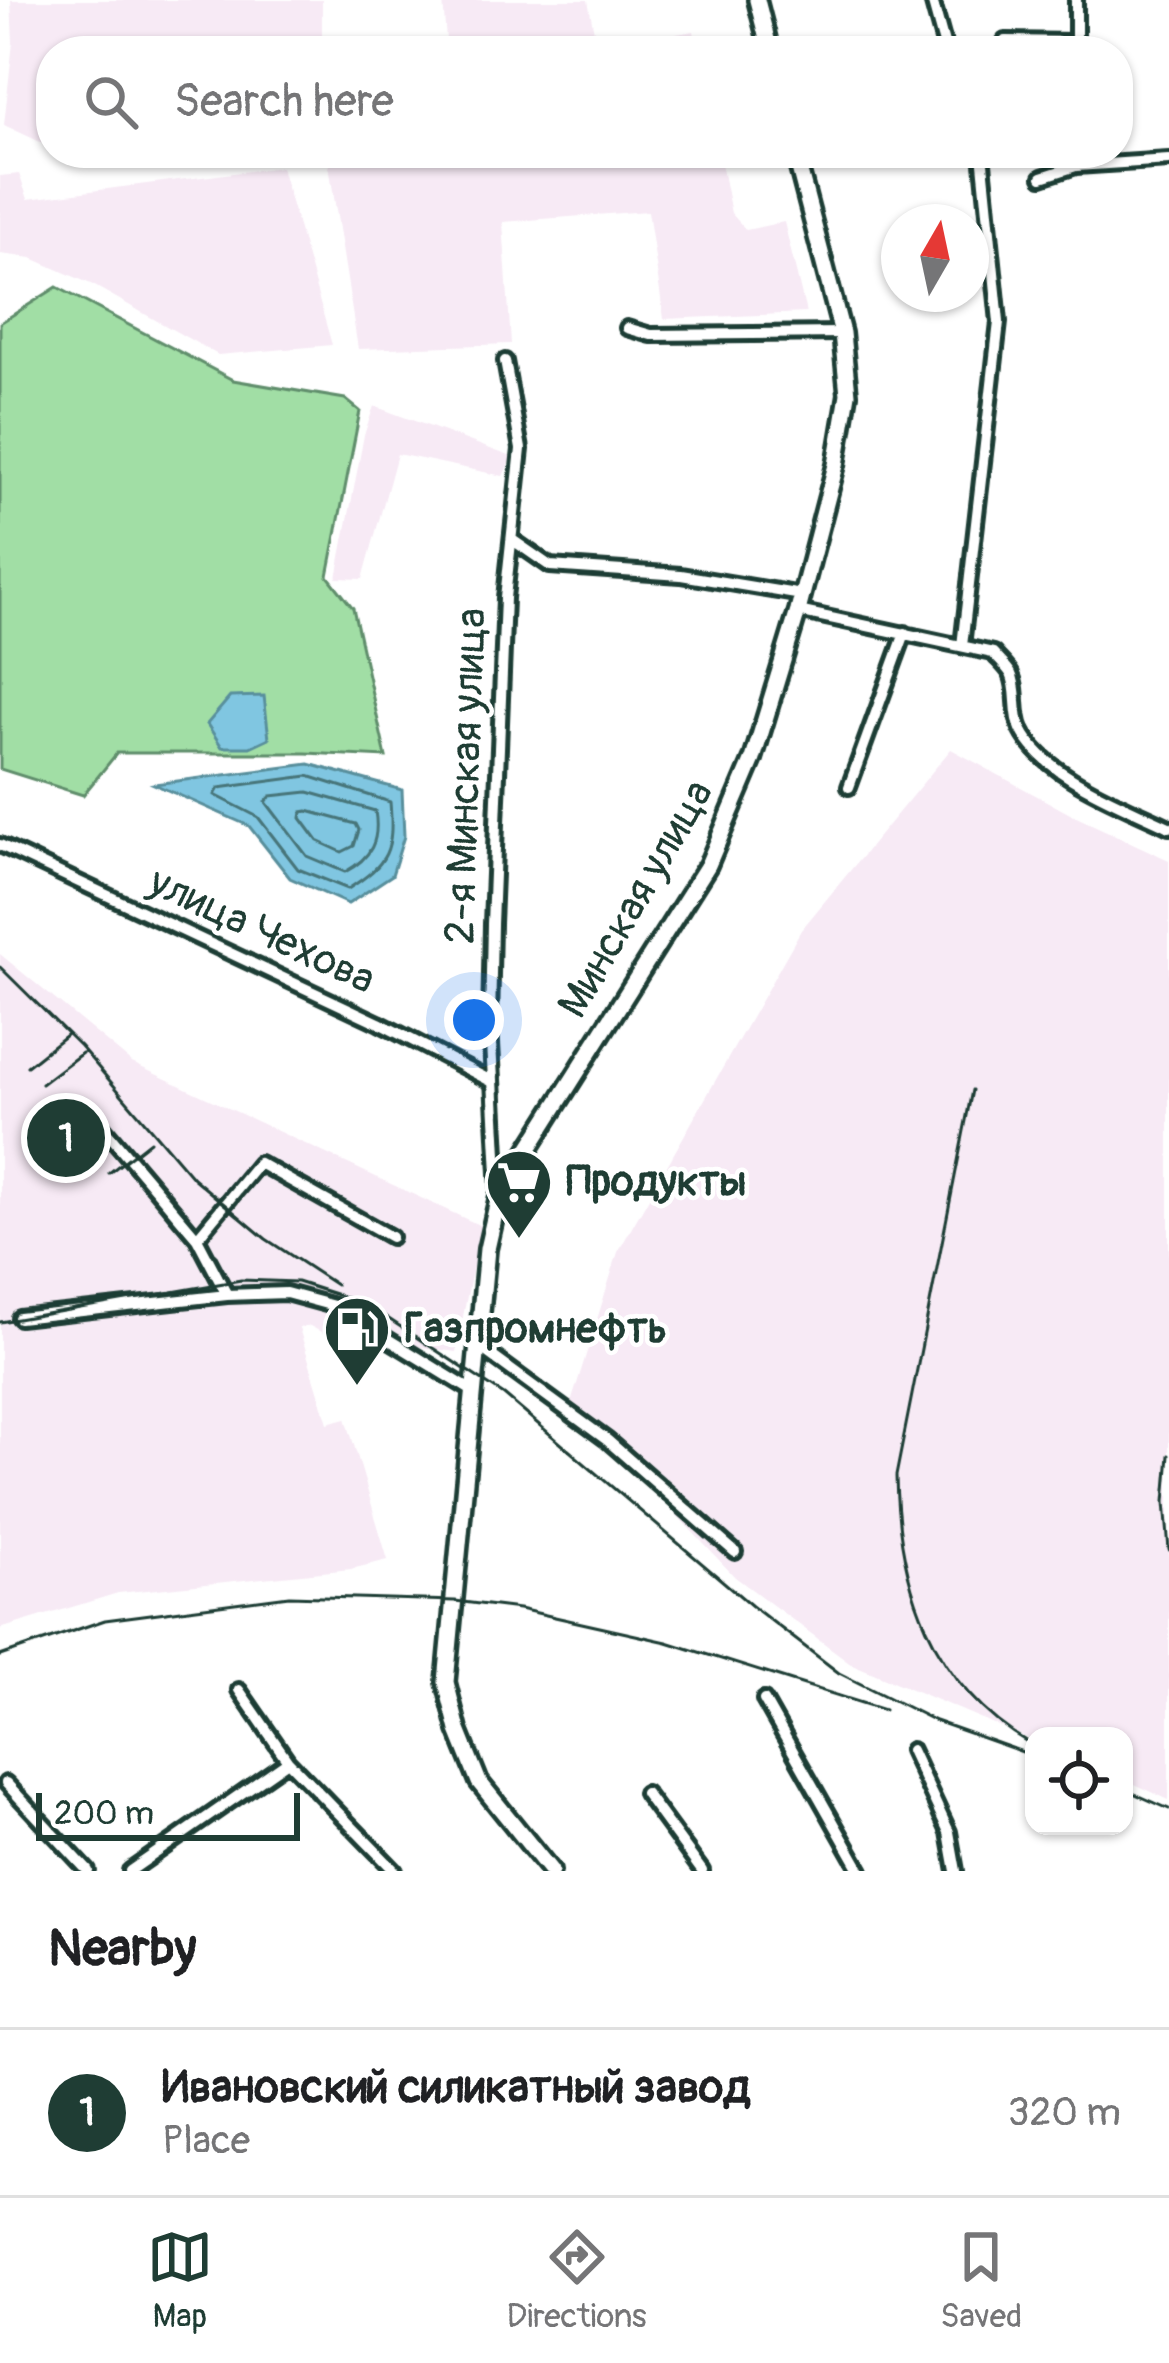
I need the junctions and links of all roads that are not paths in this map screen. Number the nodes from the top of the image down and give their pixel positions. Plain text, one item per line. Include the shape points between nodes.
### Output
1 (757, 0) edge
2 (932, 0) edge
3 (1076, 0) edge
4 (766, 36) edge
5 (942, 36) edge
6 (1076, 36) edge
7 (1133, 160) edge
8 (1169, 160) edge
9 (799, 168) edge
10 (984, 168) edge
11 (1060, 168) edge
12 (1042, 177) dead end
13 (627, 328) dead end
14 (842, 333) junction
15 (506, 361) dead end
16 (514, 541) junction
17 (801, 603) junction
18 (904, 633) junction
19 (962, 646) junction
20 (849, 787) dead end
21 (1169, 827) edge
22 (0, 844) edge
23 (493, 1082) junction
24 (102, 1126) dead end
25 (499, 1196) junction
26 (391, 1237) dead end
27 (196, 1238) junction
28 (226, 1295) junction
29 (19, 1318) dead end
30 (478, 1346) junction
31 (473, 1392) junction
32 (735, 1552) dead end
33 (238, 1690) dead end
34 (764, 1700) dead end
35 (911, 1750) dead end
36 (288, 1761) junction
37 (6, 1783) dead end
38 (645, 1793) dead end
39 (88, 1871) edge
40 (130, 1871) edge
41 (395, 1871) edge
42 (551, 1871) edge
43 (702, 1871) edge
44 (861, 1871) edge
45 (956, 1871) edge

1 - 4 main road
2 - 5 street
3 - 6 street
7 - 8 street
9 - 14 main road, Минская улица
10 - 19 street via 999,322
11 - 12 street
13 - 14 street via 651,335
14 - 17 main road, Минская улица via 848,394
15 - 16 street, 2-я Минская улица via 521,449
16 - 17 street via 550,566 682,575
16 - 23 street, 2-я Минская улица via 492,924
17 - 18 street
17 - 25 main road, Минская улица via 753,759 708,865
18 - 19 street
18 - 20 street
19 - 21 street via 993,652 1012,676 1015,714 1046,760
22 - 23 street, улица Чехова
23 - 25 street, 2-я Минская улица
24 - 27 street
25 - 30 main road, Минская улица
26 - 27 street via 260,1163
27 - 28 street
28 - 29 street
28 - 31 street via 286,1293 334,1306
30 - 31 main road, Минская улица
30 - 32 street via 607,1440
31 - 42 main road, Минская улица via 446,1682 479,1783
33 - 36 street
34 - 44 street
35 - 45 street via 949,1832
36 - 40 street
36 - 41 street
37 - 39 street
38 - 43 street

